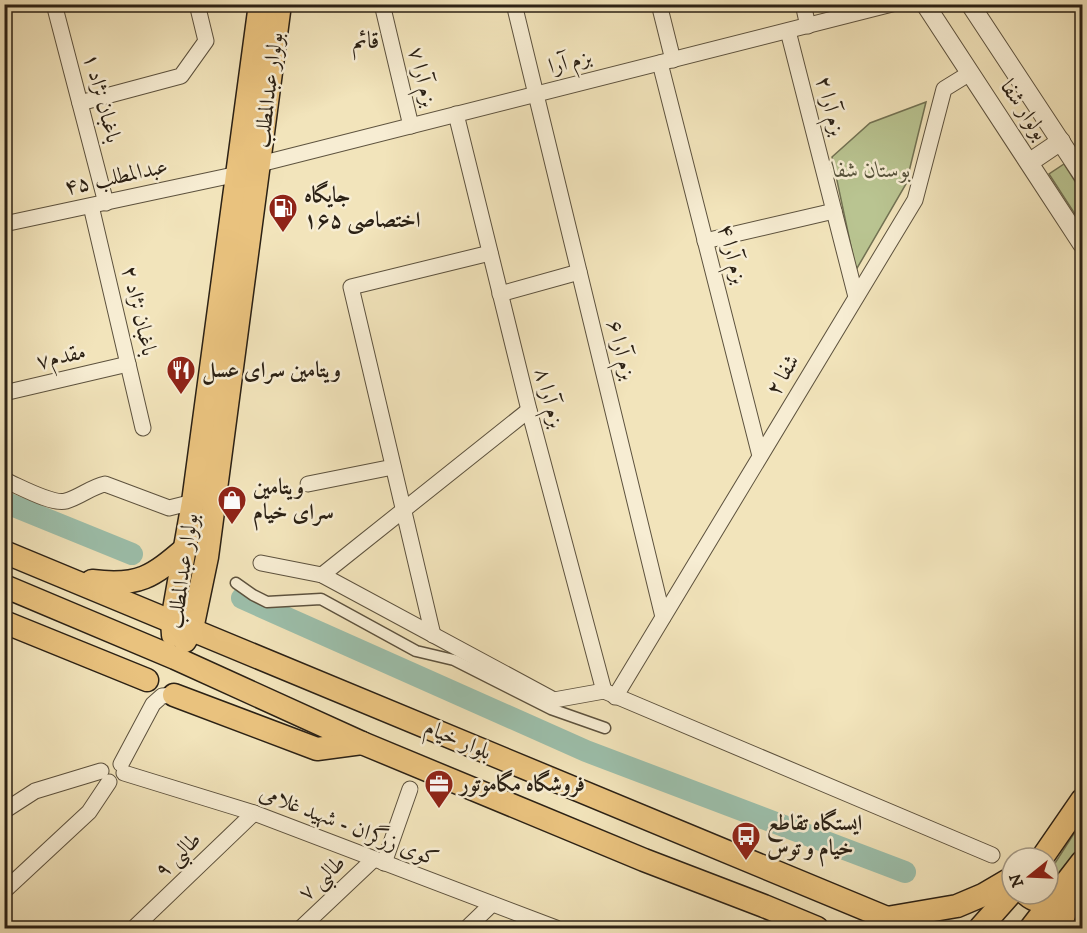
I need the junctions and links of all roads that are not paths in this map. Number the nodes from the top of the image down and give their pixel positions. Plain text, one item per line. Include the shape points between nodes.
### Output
1 (54, 4) edge
2 (196, 4) edge
3 (260, 4) edge
4 (280, 4) edge
5 (382, 4) edge
6 (514, 4) edge
7 (659, 4) edge
8 (803, 4) edge
9 (892, 4) edge
10 (925, 4) edge
11 (970, 4) edge
12 (808, 26) junction
13 (788, 31) junction
14 (666, 61) junction
15 (969, 73) junction
16 (536, 94) junction
17 (80, 103) junction
18 (456, 114) junction
19 (411, 126) junction
20 (1061, 141) junction
21 (1030, 162) junction
22 (260, 164) junction
23 (1080, 166) edge
24 (238, 174) junction
25 (98, 204) junction
26 (834, 211) junction
27 (4, 224) edge
28 (705, 241) junction
29 (1083, 244) edge
30 (490, 253) junction
31 (579, 272) junction
32 (500, 294) junction
33 (856, 297) junction
34 (128, 364) junction
35 (4, 393) edge
36 (529, 410) junction
37 (143, 428) dead end
38 (760, 456) junction
39 (393, 467) junction
40 (4, 480) edge
41 (308, 484) dead end
42 (193, 502) junction
43 (404, 510) junction
44 (187, 547) junction
45 (4, 552) edge
46 (261, 563) dead end
47 (322, 575) junction
48 (69, 578) junction
49 (236, 583) dead end
50 (4, 586) edge
51 (663, 617) junction
52 (4, 622) edge
53 (182, 625) junction
54 (433, 635) junction
55 (175, 658) junction
56 (147, 680) joint
57 (609, 694) junction
58 (174, 695) joint
59 (605, 728) dead end
60 (362, 743) junction
61 (120, 765) junction
62 (105, 777) junction
63 (410, 789) dead end
64 (1083, 800) edge
65 (4, 811) edge
66 (254, 813) junction
67 (1050, 846) edge
68 (992, 855) dead end
69 (379, 861) junction
70 (1083, 862) edge
71 (1083, 867) edge
72 (1000, 885) edge
73 (4, 891) edge
74 (1060, 892) edge
75 (492, 904) junction
76 (764, 906) junction
77 (1000, 906) edge
78 (1049, 906) edge
79 (887, 918) junction
80 (134, 928) edge
81 (301, 928) edge
82 (467, 928) edge
83 (556, 928) edge
84 (787, 928) edge
85 (817, 928) edge
86 (911, 928) edge
87 (980, 928) edge
88 (1031, 928) edge
89 (1059, 928) edge

1 - 17 street, باغبان نژاد ۱
2 - 17 street via 206,41 181,76
3 - 24 main road, بولوار عبدالمطلب
4 - 22 main road, بولوار عبدالمطلب
5 - 19 street, بزم آرا ۷
6 - 16 street, بزم آرا ۶
7 - 14 street, بزم آرا ۴
8 - 12 street
9 - 12 street, بزم آرا
10 - 15 street, بولوار شفا
11 - 20 street, بولوار شفا
12 - 13 street, بزم آرا
13 - 14 street, بزم آرا
13 - 26 street, بزم آرا ۲
14 - 16 street, بزم آرا
14 - 28 street, بزم آرا ۴
15 - 21 street, بولوار شفا
15 - 33 street, شفا ۲ via 944,89 915,200
16 - 18 street, بزم آرا
16 - 31 street, بزم آرا ۶
17 - 25 street, باغبان نژاد ۱
18 - 19 street, بزم آرا
18 - 30 street, بزم آرا ۸
19 - 22 street, بزم آرا
20 - 21 street
20 - 23 street, بولوار شفا
21 - 29 street, بولوار شفا
22 - 24 street, عبدالمطلب ۴۵
22 - 53 main road, بولوار عبدالمطلب via 207,557
24 - 25 street, عبدالمطلب ۴۵
24 - 42 main road, بولوار عبدالمطلب
25 - 27 street, عبدالمطلب ۴۵
25 - 34 street, باغبان نژاد ۲
26 - 28 street
26 - 33 street, بزم آرا ۲
28 - 38 street, بزم آرا ۴
30 - 32 street, بزم آرا ۸
30 - 39 street via 351,287
31 - 32 street
31 - 51 street, بزم آرا ۶
32 - 36 street, بزم آرا ۸
33 - 38 street, شفا ۲
34 - 35 street, مقدم۷
34 - 37 street, باغبان نژاد ۲
36 - 43 street
36 - 57 street, بزم آرا ۸
38 - 51 street, شفا ۲
39 - 41 street
39 - 43 street
40 - 42 street via 52,501 64,502 105,484 169,508
42 - 44 main road, بولوار عبدالمطلب
43 - 47 street
43 - 54 street
44 - 48 main road via 164,567 140,580 116,584
44 - 53 main road, بولوار عبدالمطلب
45 - 48 main road, بلوار خیام
46 - 47 street
47 - 54 street
48 - 53 main road, بلوار خیام
49 - 59 street via 267,602 321,599 416,651 454,660 551,709
50 - 55 main road, بلوار خیام
51 - 57 street, شفا ۲
52 - 56 main road
53 - 55 main road, بولوار عبدالمطلب
53 - 79 main road, بلوار خیام
54 - 57 street via 554,700
55 - 60 main road, بلوار خیام
56 - 61 street via 149,698
57 - 68 street
58 - 60 main road via 317,749
58 - 61 street via 162,696 153,704
60 - 76 main road, بلوار خیام
61 - 62 street via 119,781
61 - 66 street, کوی زرگران - شهید غلامی
62 - 65 street via 34,791
62 - 73 street via 89,812
63 - 69 street
64 - 67 main road
66 - 69 street, کوی زرگران - شهید غلامی
66 - 80 street, طالبی ۹
69 - 75 street, کوی زرگران - شهید غلامی
69 - 81 street, طالبی ۷
70 - 74 main road
71 - 89 main road
72 - 79 main road via 957,906
75 - 82 street
75 - 83 street, کوی زرگران - شهید غلامی
76 - 84 main road
76 - 85 main road, بلوار خیام
77 - 87 main road
78 - 88 main road
79 - 86 main road, بلوار خیام

